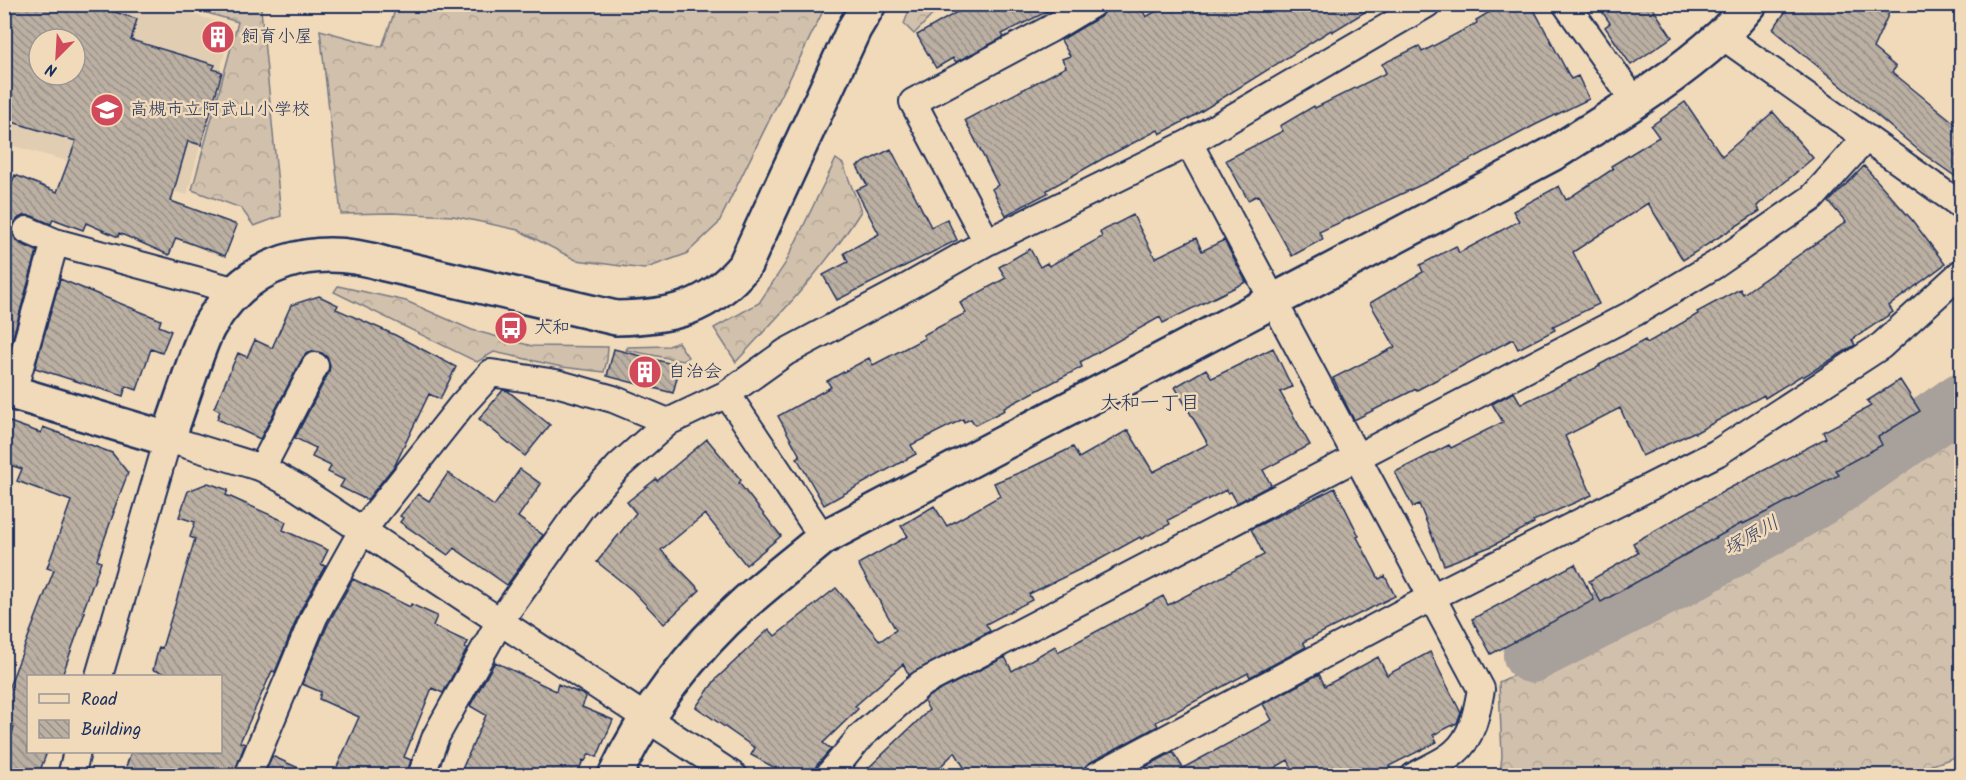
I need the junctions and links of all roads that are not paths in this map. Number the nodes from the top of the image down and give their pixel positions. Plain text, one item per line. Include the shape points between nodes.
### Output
1 (869, 4) edge
2 (1092, 4) edge
3 (1427, 4) edge
4 (1566, 4) edge
5 (1750, 4) edge
6 (1721, 35) junction
7 (1635, 102) junction
8 (1866, 138) junction
9 (1189, 143) junction
10 (1962, 206) edge
11 (27, 230) dead end
12 (55, 242) junction
13 (987, 242) junction
14 (1962, 272) edge
15 (237, 291) junction
16 (1274, 301) junction
17 (315, 366) dead end
18 (9, 391) edge
19 (727, 394) junction
20 (668, 422) junction
21 (168, 439) junction
22 (1357, 457) junction
23 (262, 468) junction
24 (362, 531) junction
25 (823, 538) junction
26 (1432, 597) junction
27 (500, 621) junction
28 (99, 675) edge
29 (646, 717) junction
30 (78, 753) edge
31 (70, 776) edge
32 (248, 776) edge
33 (421, 776) edge
34 (615, 776) edge
35 (734, 776) edge
36 (828, 776) edge
37 (1096, 776) edge
38 (1414, 776) edge

1 - 15 street via 745,265 717,292 686,309 650,317 616,318 341,254 296,258 274,266
2 - 13 street via 913,102
3 - 9 street
4 - 7 street
5 - 6 street
6 - 7 street
6 - 8 street
7 - 16 street via 1556,152
8 - 10 street
8 - 22 street via 1812,198 1715,265 1634,313
9 - 13 street
9 - 16 street
11 - 12 street
12 - 15 street
12 - 18 street
13 - 19 street via 786,352
14 - 26 street via 1881,346 1717,453
15 - 21 street via 208,328
16 - 22 street
16 - 25 street
17 - 23 street
18 - 21 street
19 - 20 street
19 - 25 street
20 - 24 street via 613,399 556,382 490,374
20 - 27 street via 619,466 584,506
21 - 23 street
21 - 28 street
22 - 26 street
22 - 36 street via 921,684 861,736
23 - 24 street
24 - 27 street
24 - 32 street via 314,616
25 - 29 street via 743,604 693,656
26 - 37 street
26 - 38 street via 1482,689 1467,738 1454,753
27 - 29 street
27 - 33 street via 436,736
29 - 34 street
29 - 35 street
30 - 31 street

